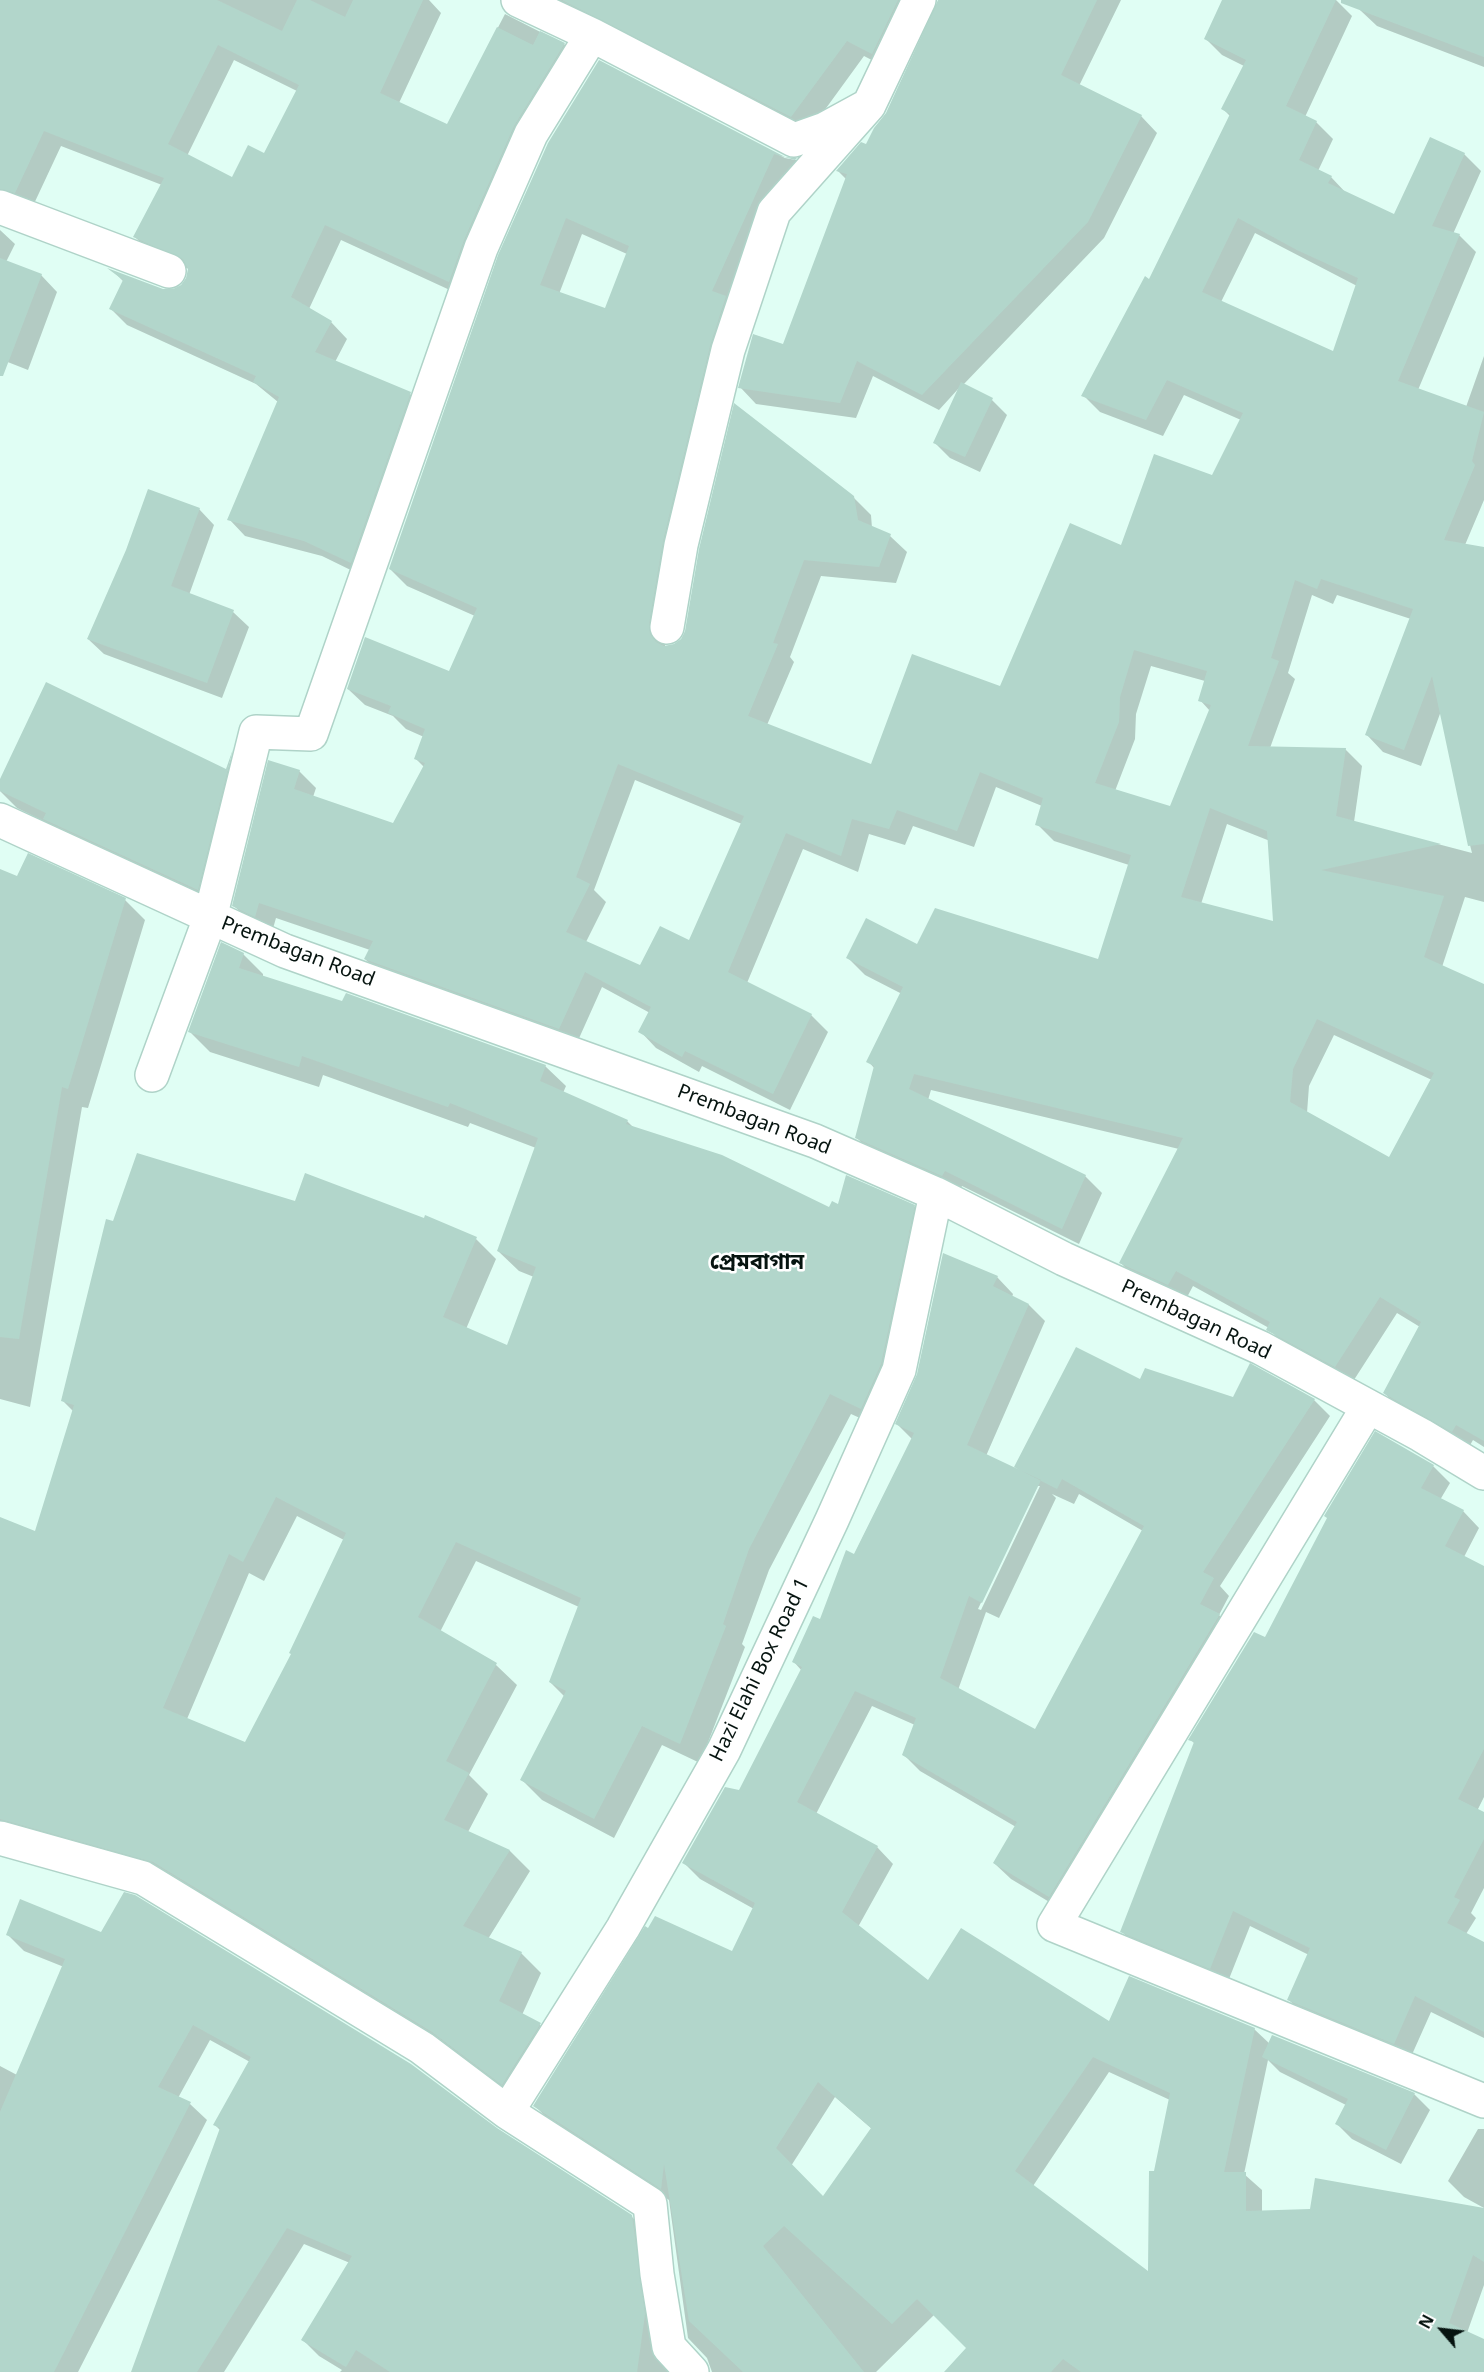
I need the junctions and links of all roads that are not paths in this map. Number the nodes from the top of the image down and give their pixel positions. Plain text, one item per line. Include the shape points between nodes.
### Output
1 (518, 0) edge
2 (920, 0) edge
3 (592, 35) junction
4 (869, 105) junction
5 (0, 207) edge
6 (169, 271) dead end
7 (667, 627) dead end
8 (0, 820) edge
9 (210, 918) junction
10 (152, 1075) dead end
11 (936, 1194) junction
12 (1368, 1407) junction
13 (1484, 1473) edge
14 (0, 1838) edge
15 (1484, 2101) edge
16 (507, 2112) junction
17 (692, 2372) edge

1 - 3 street
2 - 4 street
3 - 4 street via 794,140 825,129
3 - 9 street via 531,134 481,248 311,734 256,732
4 - 7 street via 774,212 728,350 681,545
5 - 6 street
8 - 9 street, Prembagan Road
9 - 10 street
9 - 11 street, Prembagan Road via 285,951 815,1141
11 - 12 street, Prembagan Road via 1064,1259 1261,1348
11 - 16 street, Hazi Elahi Box Road 1 via 898,1370 832,1520 724,1750 623,1928
12 - 13 street, Prembagan Road
12 - 15 street via 1054,1925
14 - 16 street via 143,1878 422,2048
16 - 17 street via 650,2204 669,2347

